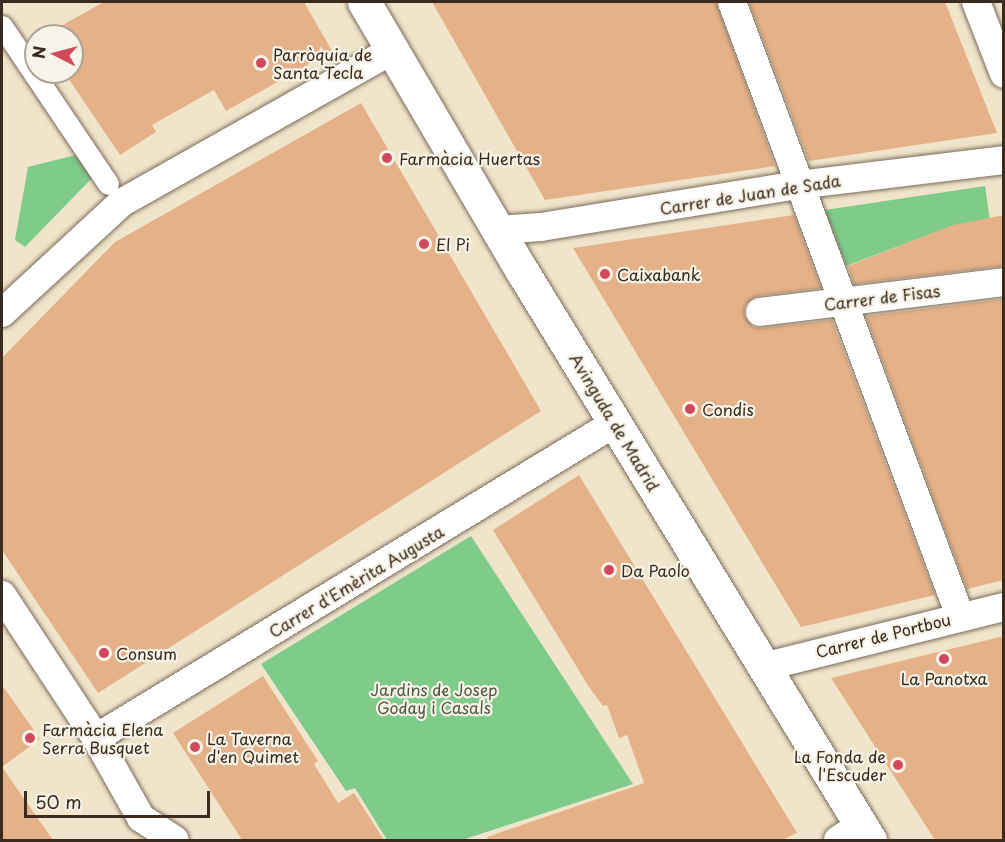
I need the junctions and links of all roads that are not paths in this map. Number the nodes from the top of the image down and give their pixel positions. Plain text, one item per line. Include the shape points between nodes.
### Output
1 (364, 2) edge
2 (732, 2) edge
3 (976, 2) edge
4 (2, 26) edge
5 (393, 50) junction
6 (1004, 74) edge
7 (1004, 160) edge
8 (108, 184) dead end
9 (798, 186) junction
10 (498, 230) junction
11 (1004, 282) edge
12 (842, 302) junction
13 (760, 312) dead end
14 (2, 313) edge
15 (615, 423) junction
16 (2, 596) edge
17 (1004, 607) edge
18 (960, 616) junction
19 (763, 666) junction
20 (96, 738) junction
21 (856, 835) edge
22 (175, 840) edge

1 - 5 main road, Avinguda de Madrid
2 - 9 street
3 - 6 street
4 - 8 street
5 - 10 main road, Avinguda de Madrid
5 - 14 street via 121,203
7 - 9 street, Carrer de Juan de Sada
9 - 10 street, Carrer de Juan de Sada via 541,227
9 - 12 street
10 - 15 main road, Avinguda de Madrid
11 - 12 street, Carrer de Fisas
12 - 13 street, Carrer de Fisas
12 - 18 street
15 - 19 main road, Avinguda de Madrid
15 - 20 street, Carrer d'Emèrita Augusta
16 - 20 street
17 - 18 street, Carrer de Portbou
18 - 19 street, Carrer de Portbou
19 - 21 main road, Avinguda de Madrid
20 - 22 street via 141,818

